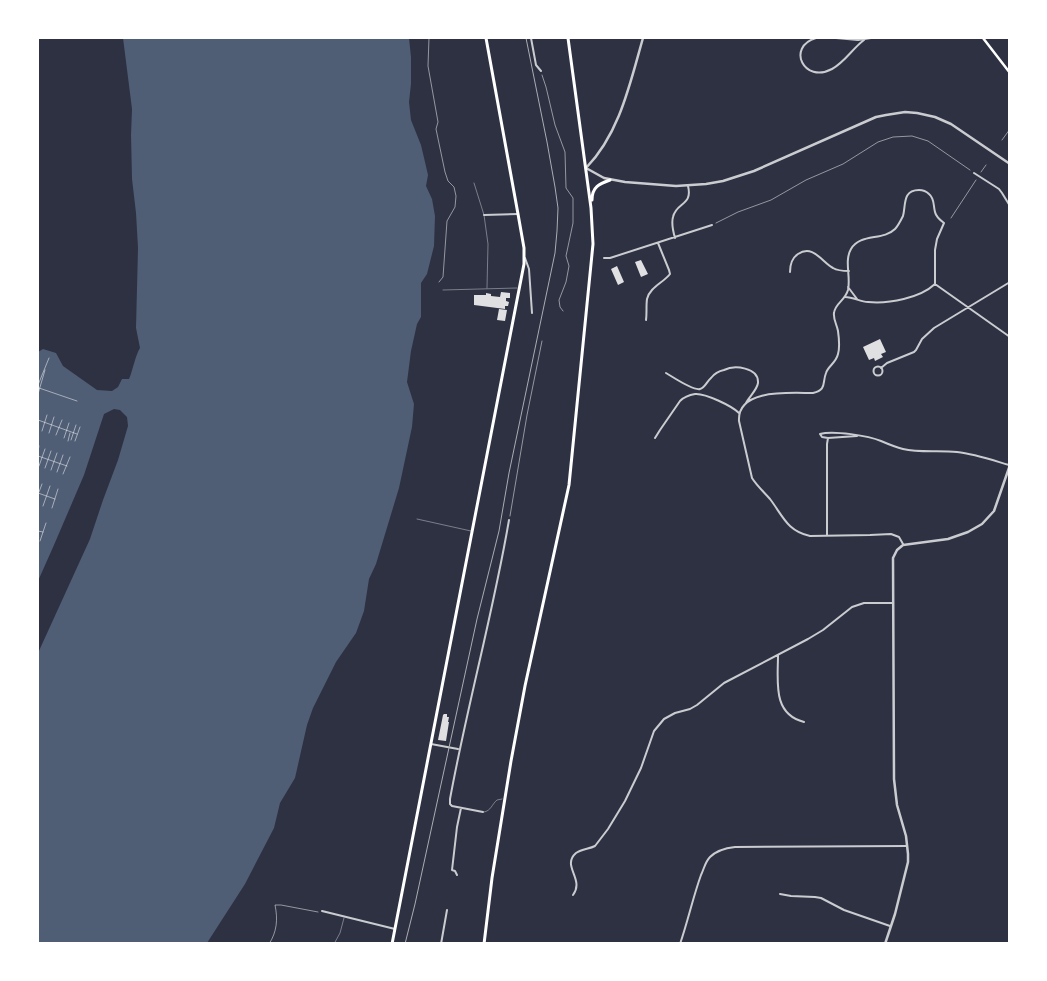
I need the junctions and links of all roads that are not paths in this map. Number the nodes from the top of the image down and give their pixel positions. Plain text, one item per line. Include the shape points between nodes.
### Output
1 (486, 38) edge
2 (531, 38) edge
3 (568, 38) edge
4 (643, 38) edge
5 (816, 38) edge
6 (836, 38) edge
7 (871, 38) edge
8 (983, 38) edge
9 (864, 40) junction
10 (541, 71) road end
11 (1010, 73) edge
12 (1010, 164) edge
13 (586, 168) junction
14 (974, 173) road end
15 (610, 180) junction
16 (474, 183) dead end
17 (688, 186) junction
18 (1010, 206) edge
19 (591, 208) junction
20 (518, 214) junction
21 (484, 216) junction
22 (712, 225) road end
23 (675, 238) junction
24 (658, 243) junction
25 (525, 256) junction
26 (604, 258) dead end
27 (849, 271) junction
28 (790, 272) dead end
29 (1009, 283) edge
30 (936, 284) junction
31 (848, 287) junction
32 (486, 288) junction
33 (520, 288) junction
34 (443, 290) dead end
35 (845, 297) junction
36 (857, 299) junction
37 (968, 308) junction
38 (532, 313) dead end
39 (646, 320) dead end
40 (1010, 337) edge
41 (881, 368) dead end
42 (666, 373) dead end
43 (746, 403) junction
44 (739, 413) junction
45 (857, 436) junction
46 (656, 438) dead end
47 (828, 438) junction
48 (1009, 465) edge
49 (417, 519) dead end
50 (509, 520) road end
51 (473, 531) junction
52 (827, 536) junction
53 (903, 545) junction
54 (893, 602) junction
55 (778, 655) junction
56 (804, 722) dead end
57 (431, 744) junction
58 (459, 749) junction
59 (505, 798) junction
60 (460, 808) junction
61 (482, 812) joint
62 (907, 846) junction
63 (457, 875) dead end
64 (780, 894) dead end
65 (573, 895) dead end
66 (447, 910) dead end
67 (322, 911) road end
68 (344, 917) junction
69 (890, 926) junction
70 (395, 929) junction
71 (334, 944) edge
72 (392, 944) edge
73 (441, 944) edge
74 (484, 944) edge
75 (680, 944) edge
76 (885, 944) edge

1 - 20 main road
2 - 10 street via 536,65
3 - 13 main road
4 - 13 street via 629,88 609,137
5 - 9 street via 809,40 800,57 806,69 816,72 838,66
6 - 9 street
7 - 9 street
8 - 11 main road
12 - 17 street via 944,120 906,112 876,117 739,176
13 - 15 street
13 - 19 main road
14 - 18 street via 998,189
15 - 17 street
15 - 19 main road via 594,189
16 - 21 lane
17 - 23 street via 690,195 672,218
19 - 59 main road via 593,244 567,492 525,686
20 - 21 street
20 - 25 main road
21 - 32 lane via 488,244
22 - 23 street
23 - 24 street
24 - 26 street
24 - 39 street via 670,274 649,294
25 - 33 main road
25 - 38 street
27 - 28 street via 834,269 816,254 806,251 793,259
27 - 30 street via 848,257 854,246 860,240 883,236 894,230 903,216 908,195 914,191 925,191 930,194 935,213 944,223 935,250
27 - 31 street
29 - 37 street
30 - 36 street via 920,294 899,300 865,302
30 - 37 street
31 - 35 street
31 - 36 street
32 - 33 lane
32 - 34 lane
33 - 51 main road
35 - 36 street
35 - 43 street via 834,311 839,349 836,360 826,371 822,388 813,393 767,395
37 - 40 street
37 - 41 street via 928,332 914,352
42 - 43 street via 700,389 723,370 746,369 755,374 758,381
43 - 44 street
44 - 46 street via 730,406 694,394 677,405
44 - 52 street via 738,421 755,483 794,530 810,536
45 - 47 street
45 - 47 street via 820,434
45 - 48 street via 902,449 968,454
47 - 52 street
48 - 53 street via 994,511 982,524 948,539
49 - 51 lane
50 - 58 street
51 - 57 main road
52 - 53 street via 891,534 899,537
53 - 54 street via 893,558
54 - 55 street via 864,603 852,607 823,630
54 - 62 street via 894,779
55 - 56 street via 778,694 782,706 789,716
55 - 65 street via 724,683 698,705 669,716 659,724 638,777 608,829 593,848 579,851 572,858 571,866 577,883
57 - 58 street
57 - 70 main road
58 - 60 street via 449,802
59 - 61 lane via 497,800 487,812
59 - 74 main road
60 - 61 street
60 - 63 street via 452,870
62 - 69 street via 906,870
62 - 75 street via 723,849 712,855 705,865
64 - 69 street via 815,897
66 - 73 street
67 - 68 street
68 - 70 street
68 - 71 lane
69 - 76 street
70 - 72 main road

